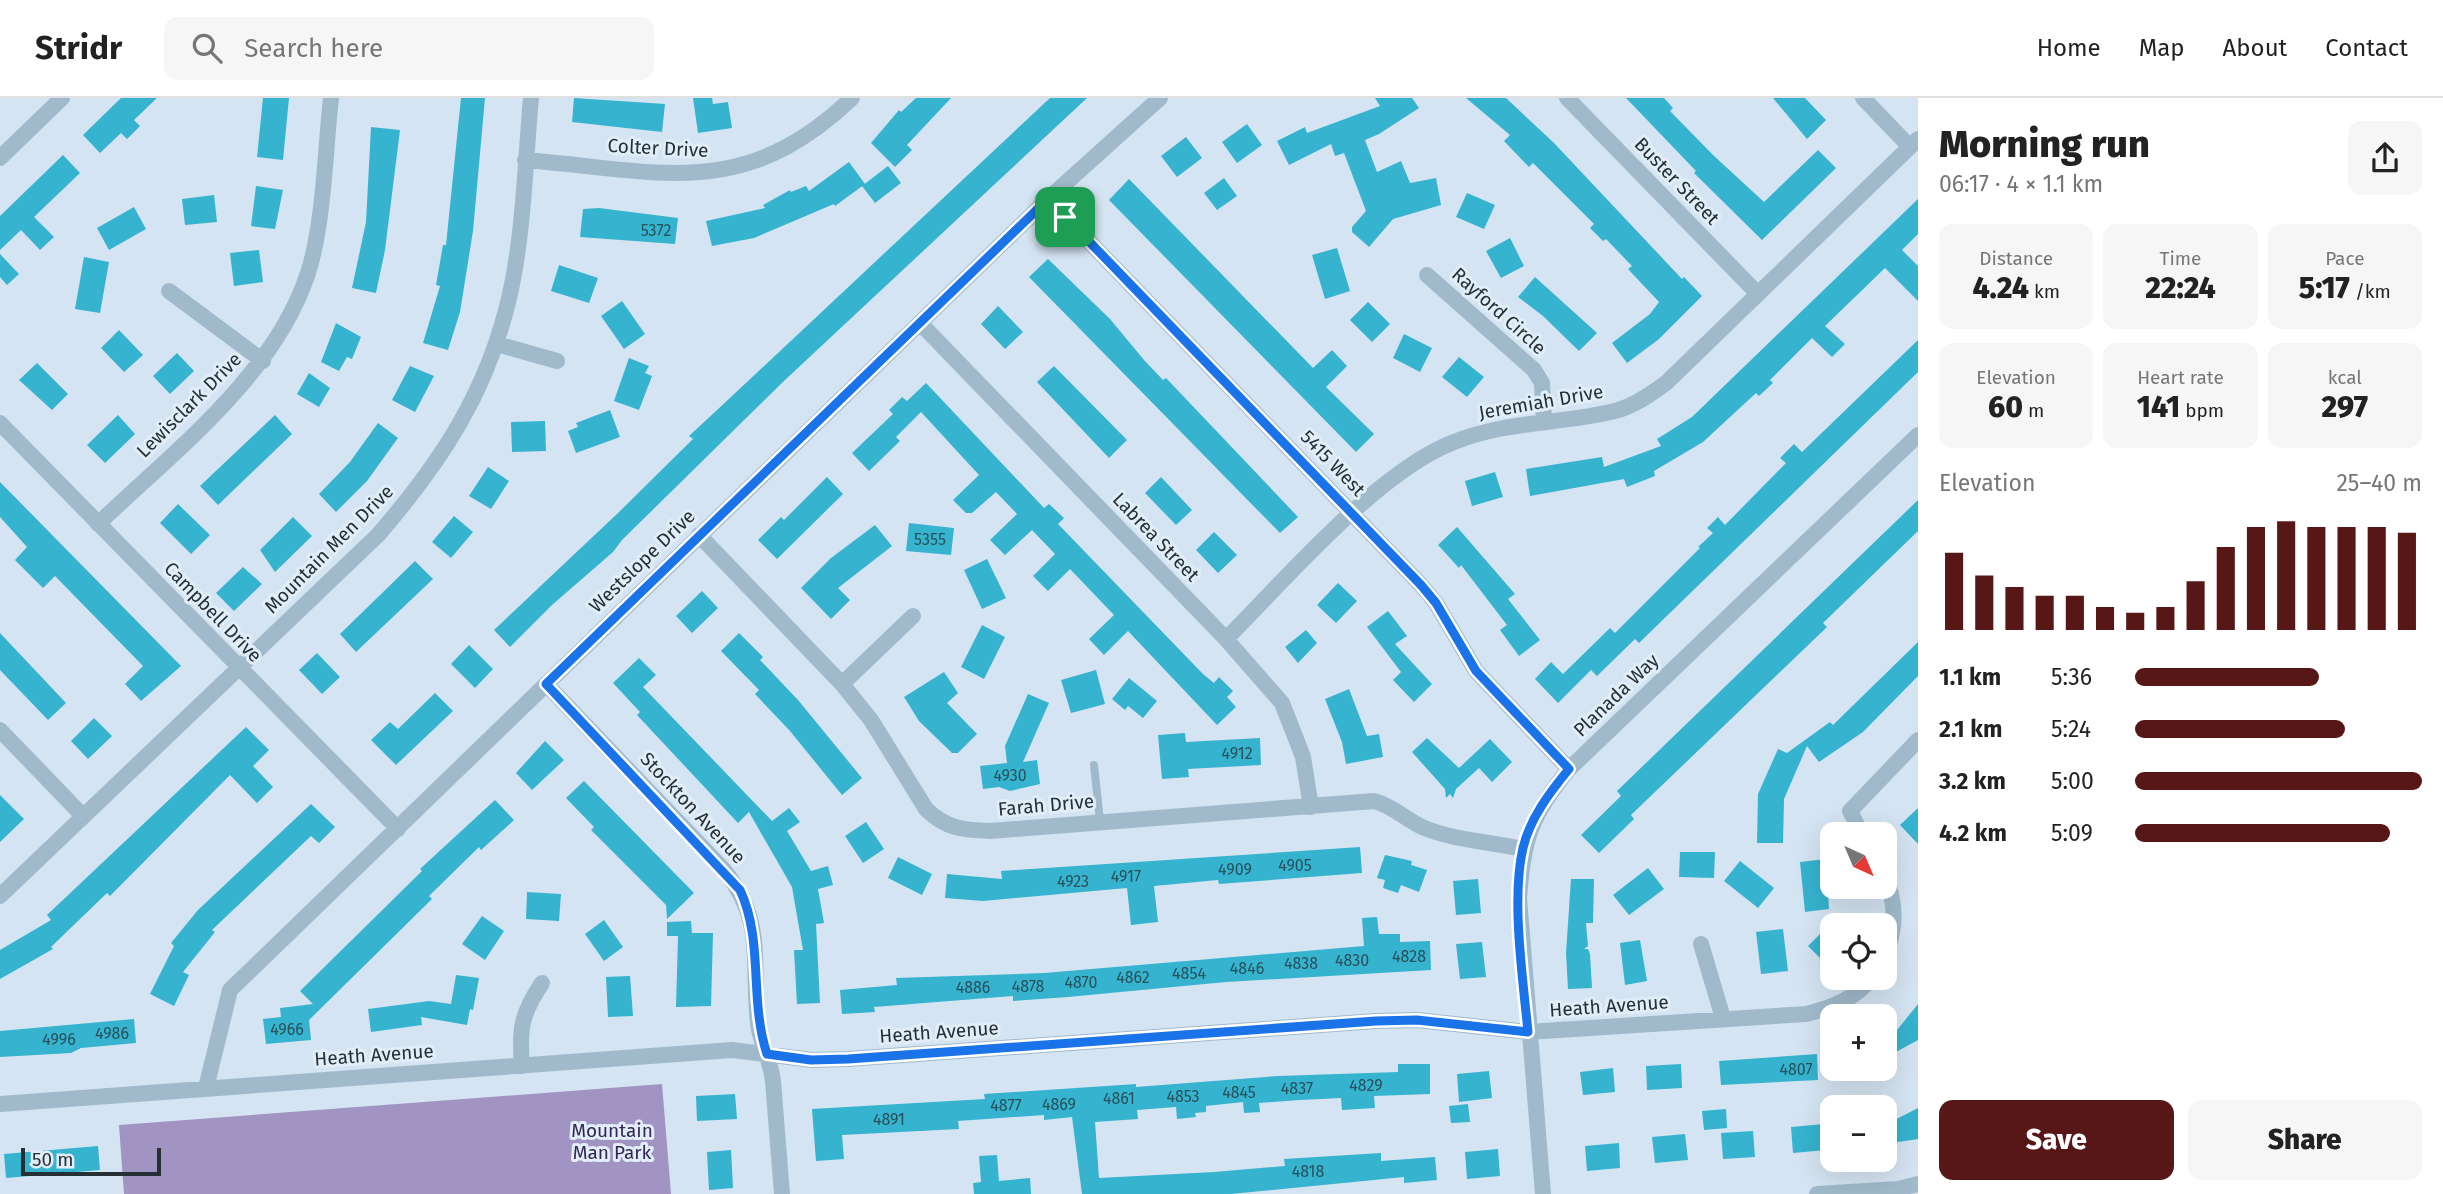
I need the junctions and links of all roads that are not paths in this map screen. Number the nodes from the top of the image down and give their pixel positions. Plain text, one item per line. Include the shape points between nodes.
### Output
1 (62, 98) edge
2 (331, 98) edge
3 (531, 98) edge
4 (852, 98) edge
5 (1160, 98) edge
6 (1567, 98) edge
7 (1863, 98) edge
8 (1914, 143) edge
9 (0, 158) edge
10 (525, 160) junction
11 (1048, 199) junction
12 (1427, 275) dead end
13 (169, 291) dead end
14 (1758, 294) junction
15 (921, 324) junction
16 (497, 344) junction
17 (263, 361) junction
18 (557, 361) dead end
19 (1544, 421) junction
20 (0, 423) edge
21 (1918, 435) edge
22 (1353, 513) junction
23 (98, 524) junction
24 (699, 535) junction
25 (913, 616) dead end
26 (1226, 639) junction
27 (238, 669) junction
28 (546, 684) junction
29 (842, 684) junction
30 (0, 730) edge
31 (1918, 740) edge
32 (1094, 765) dead end
33 (1569, 769) junction
34 (1311, 807) junction
35 (83, 816) junction
36 (1100, 821) junction
37 (1856, 822) edge
38 (398, 829) junction
39 (1523, 849) junction
40 (0, 896) edge
41 (1701, 944) dead end
42 (542, 983) dead end
43 (1860, 990) edge
44 (1723, 1018) junction
45 (1528, 1032) junction
46 (767, 1054) junction
47 (522, 1066) junction
48 (206, 1088) junction
49 (0, 1104) edge
50 (1918, 1184) edge
51 (782, 1194) edge
52 (1543, 1194) edge
53 (1817, 1194) edge

1 - 9 street
2 - 17 street, Lewisclark Drive via 309,271 292,312
3 - 10 street, Mountain Men Drive
4 - 10 street, Colter Drive via 828,121 775,155 742,167 685,173
5 - 11 street, Westslope Drive
6 - 14 street, Buster Street
7 - 8 street
8 - 14 street, Jeremiah Drive
10 - 16 street, Mountain Men Drive via 510,292
11 - 15 street, Westslope Drive
11 - 22 street, 5415 West
12 - 19 street, Rayford Circle via 1534,370 1542,383
13 - 17 street
14 - 19 street, Jeremiah Drive via 1667,383 1642,400 1617,410
15 - 24 street, Westslope Drive
15 - 26 street, Labrea Street
16 - 18 street
16 - 27 street, Mountain Men Drive via 462,421 419,488 378,535
17 - 23 street, Lewisclark Drive
19 - 22 street, Jeremiah Drive via 1451,442 1419,460
20 - 23 street, Campbell Drive
21 - 33 street, Planada Way
22 - 26 street, Jeremiah Drive
22 - 33 street, 5415 West via 1436,603 1476,671
23 - 27 street, Campbell Drive
24 - 28 street, Westslope Drive
24 - 29 street, Farah Drive
25 - 29 street
26 - 34 street, Labrea Street via 1282,703 1303,757
27 - 35 street, Mountain Men Drive
27 - 38 street, Campbell Drive
28 - 38 street, Westslope Drive
28 - 46 street, Stockton Avenue via 740,890 753,928 758,1027
29 - 36 street, Farah Drive via 938,821 954,829 990,831
30 - 35 street
31 - 37 street via 1850,811
32 - 36 lane
33 - 39 street, Planada Way via 1532,824
34 - 36 street, Farah Drive
34 - 39 street, Farah Drive via 1374,801 1435,831
35 - 40 street, Mountain Men Drive
38 - 48 street, Westslope Drive via 230,990
39 - 45 street, Planada Way via 1519,898
41 - 44 street
42 - 47 street via 527,1006 520,1029
43 - 44 street, Heath Avenue via 1826,1009 1806,1014
44 - 45 street, Heath Avenue
45 - 46 street, Heath Avenue via 1403,1020 848,1059
45 - 52 street, Planada Way
46 - 47 street, Heath Avenue via 732,1050
46 - 51 street, Stockton Avenue
47 - 48 street, Heath Avenue
48 - 49 street, Heath Avenue
50 - 53 street

